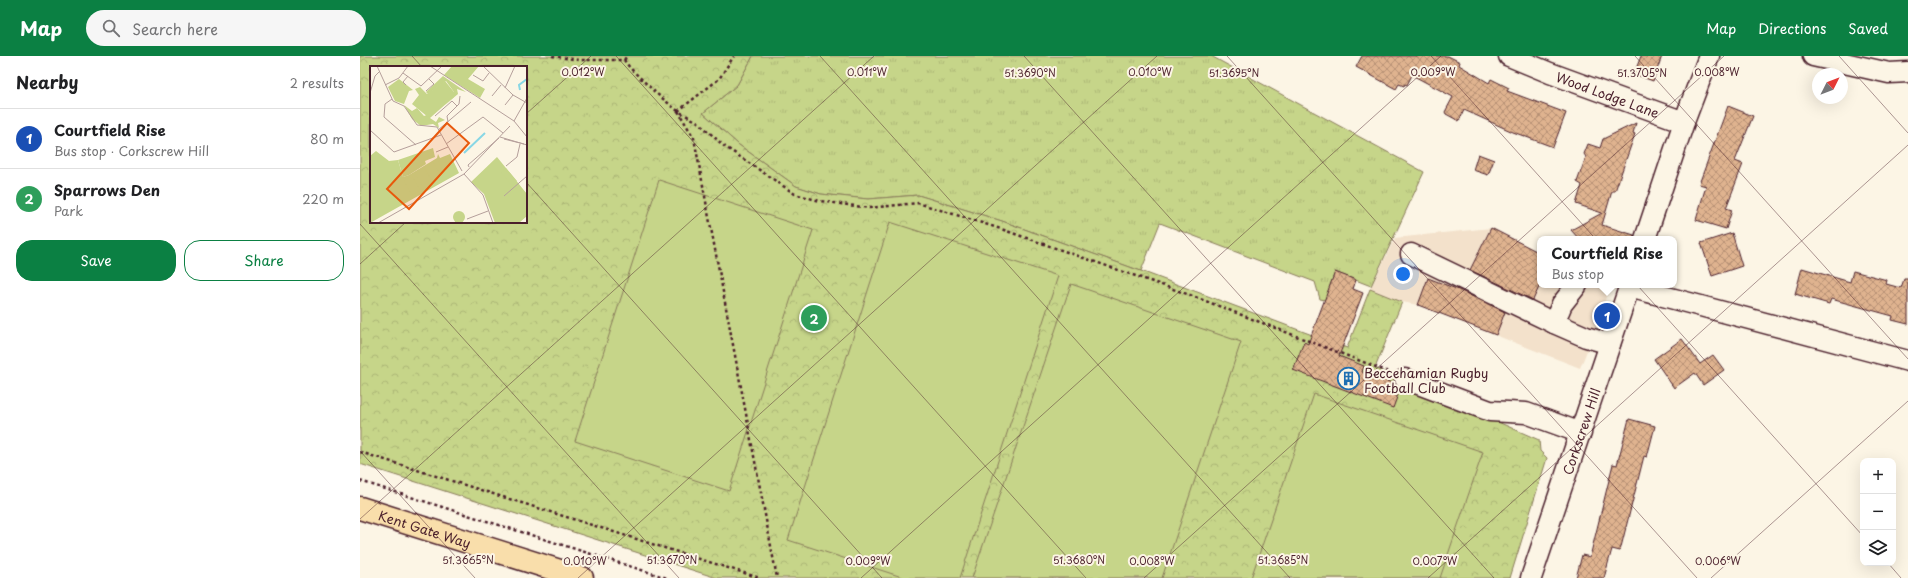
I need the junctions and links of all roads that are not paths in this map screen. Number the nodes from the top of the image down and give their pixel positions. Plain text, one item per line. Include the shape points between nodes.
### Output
1 (1510, 56) edge
2 (1709, 56) edge
3 (1813, 56) edge
4 (1908, 72) edge
5 (1684, 122) junction
6 (1646, 236) edge
7 (1410, 254) dead end
8 (1575, 288) edge
9 (1628, 288) edge
10 (1636, 288) edge
11 (1554, 323) junction
12 (1610, 344) junction
13 (1908, 361) edge
14 (1405, 379) road end
15 (1581, 432) junction
16 (360, 508) edge
17 (582, 578) edge
18 (1531, 578) edge

1 - 5 street, Wood Lodge Lane
2 - 5 street
3 - 4 street via 1889,73
5 - 6 street
7 - 11 street
8 - 11 street via 1562,304
9 - 12 street, Corkscrew Hill
10 - 13 street
11 - 12 street
12 - 15 street, Corkscrew Hill
14 - 15 street via 1490,411 1526,413
15 - 18 street, Corkscrew Hill
16 - 17 main road, Kent Gate Way

